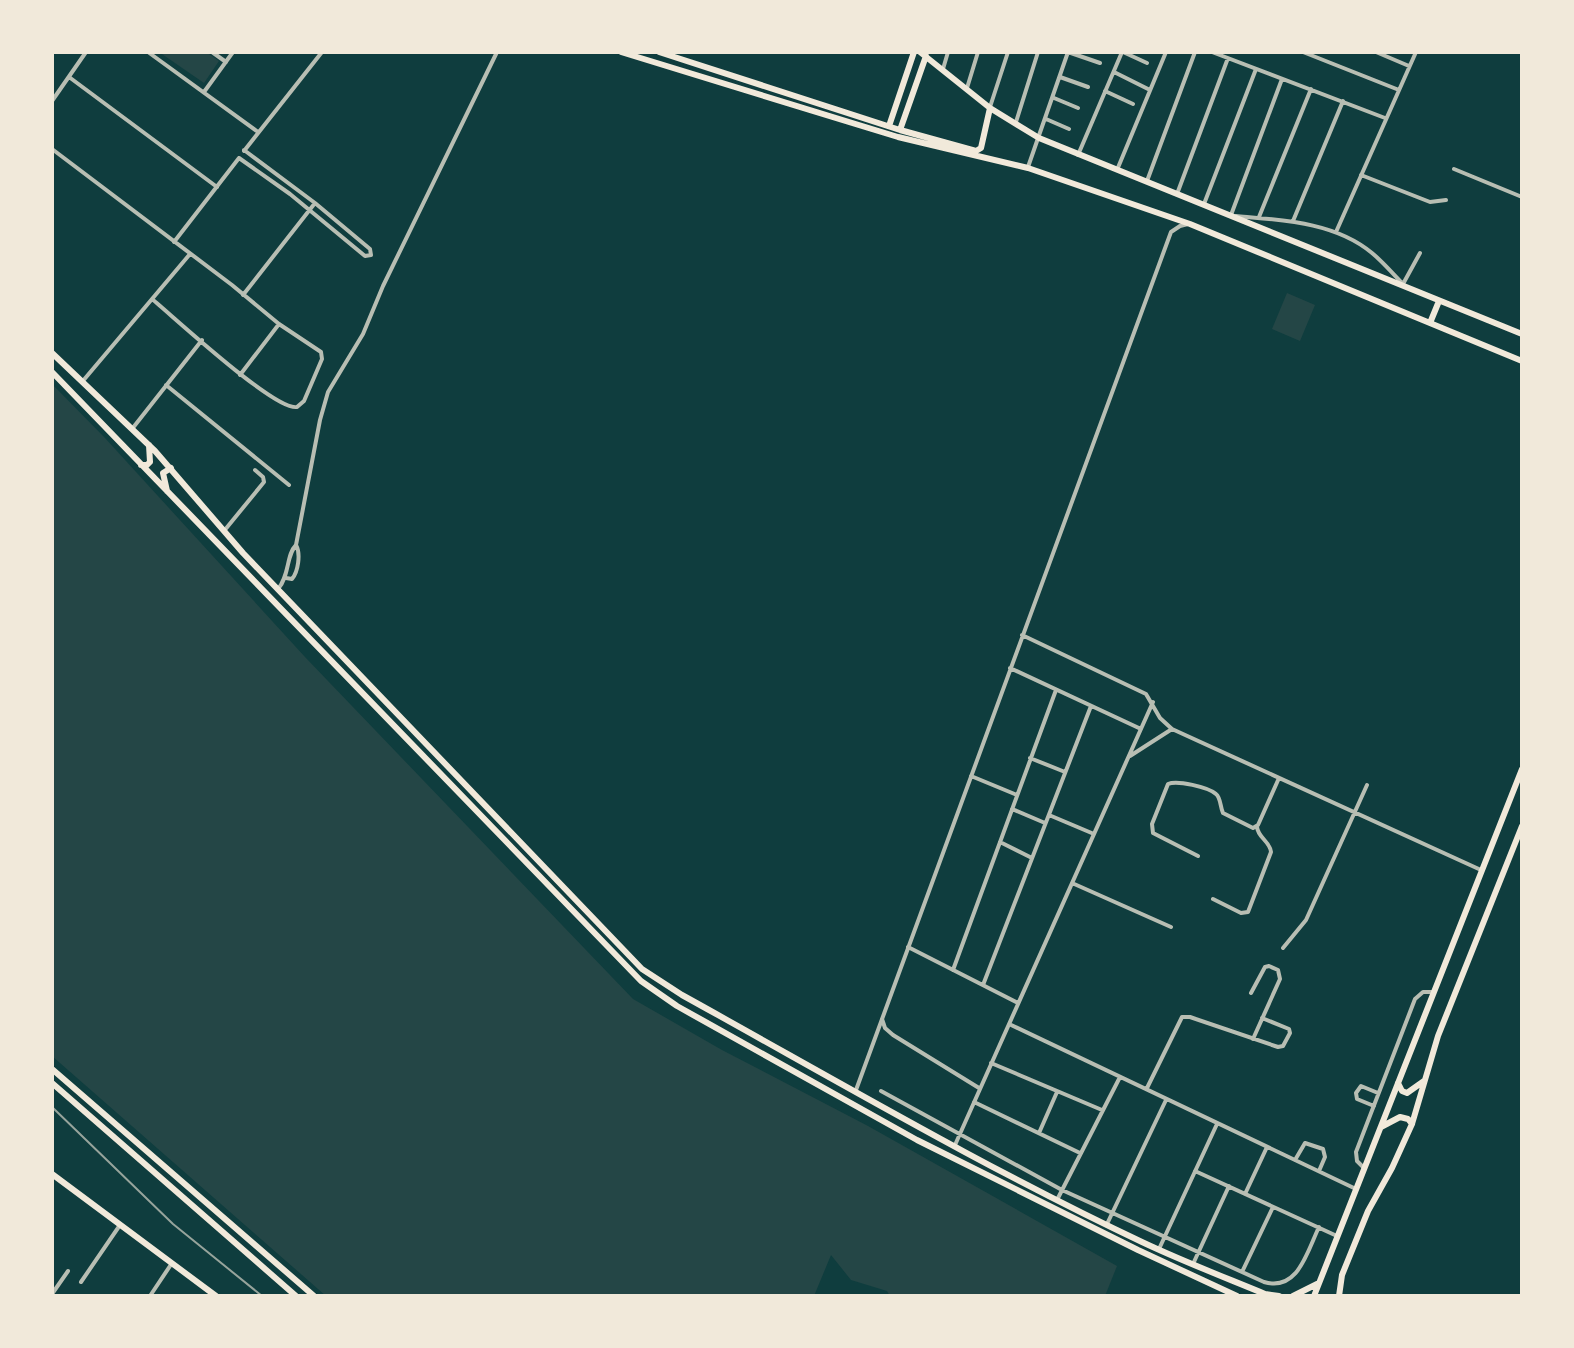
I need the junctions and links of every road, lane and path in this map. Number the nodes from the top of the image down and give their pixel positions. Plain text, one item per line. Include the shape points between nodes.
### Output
1 (86, 52) edge
2 (148, 52) edge
3 (212, 52) edge
4 (233, 52) edge
5 (322, 52) edge
6 (497, 52) edge
7 (621, 52) edge
8 (659, 52) edge
9 (948, 52) edge
10 (978, 52) edge
11 (1008, 52) edge
12 (1038, 52) edge
13 (1068, 52) edge
14 (1123, 52) edge
15 (1166, 52) edge
16 (1195, 52) edge
17 (1212, 52) edge
18 (1303, 52) edge
19 (1376, 52) edge
20 (1416, 52) edge
21 (920, 53) edge
22 (1228, 58) junction
23 (226, 62) junction
24 (1100, 63) dead end
25 (1147, 63) dead end
26 (1409, 66) junction
27 (943, 69) junction
28 (1256, 69) junction
29 (1114, 72) junction
30 (69, 77) junction
31 (1060, 77) junction
32 (1282, 79) junction
33 (1088, 87) dead end
34 (967, 88) junction
35 (1311, 89) junction
36 (1150, 90) junction
37 (1399, 90) junction
38 (1105, 91) junction
39 (204, 92) junction
40 (1054, 98) junction
41 (52, 101) edge
42 (1343, 101) junction
43 (1133, 104) dead end
44 (990, 108) junction
45 (1078, 108) dead end
46 (1386, 118) junction
47 (1046, 119) junction
48 (1015, 125) junction
49 (889, 126) junction
50 (1069, 129) dead end
51 (258, 132) junction
52 (899, 134) junction
53 (1039, 138) junction
54 (52, 149) edge
55 (244, 150) junction
56 (979, 154) junction
57 (1078, 155) junction
58 (239, 158) junction
59 (1028, 168) junction
60 (1454, 169) dead end
61 (1117, 170) junction
62 (1361, 175) junction
63 (1146, 181) junction
64 (217, 187) junction
65 (1177, 194) junction
66 (1522, 197) edge
67 (1446, 200) dead end
68 (315, 203) junction
69 (1204, 204) junction
70 (309, 210) junction
71 (1232, 215) junction
72 (1258, 218) junction
73 (1293, 222) junction
74 (1190, 224) junction
75 (1336, 232) junction
76 (174, 242) junction
77 (1420, 253) dead end
78 (190, 254) junction
79 (1405, 286) junction
80 (243, 295) junction
81 (152, 299) junction
82 (1439, 301) junction
83 (1430, 323) junction
84 (279, 324) junction
85 (1522, 334) edge
86 (202, 340) junction
87 (52, 353) edge
88 (1522, 361) edge
89 (52, 372) edge
90 (240, 375) junction
91 (82, 382) junction
92 (166, 385) junction
93 (132, 429) junction
94 (149, 445) junction
95 (141, 465) junction
96 (171, 468) junction
97 (255, 470) dead end
98 (289, 485) dead end
99 (167, 491) junction
100 (224, 531) junction
101 (278, 589) junction
102 (270, 597) junction
103 (1022, 635) junction
104 (1010, 668) junction
105 (1056, 690) junction
106 (1153, 702) junction
107 (1091, 706) junction
108 (1141, 729) junction
109 (1172, 729) junction
110 (1128, 757) junction
111 (1030, 758) junction
112 (1522, 769) edge
113 (1065, 772) junction
114 (971, 776) junction
115 (1279, 778) junction
116 (1367, 785) dead end
117 (1017, 795) junction
118 (1012, 809) junction
119 (1355, 813) junction
120 (1049, 815) junction
121 (1045, 823) junction
122 (1257, 826) junction
123 (1522, 826) edge
124 (1094, 834) junction
125 (1000, 842) junction
126 (1198, 856) dead end
127 (1032, 858) junction
128 (1481, 870) junction
129 (553, 877) junction
130 (1072, 883) junction
131 (546, 885) junction
132 (567, 891) junction
133 (1213, 899) dead end
134 (559, 900) junction
135 (1171, 927) dead end
136 (908, 947) junction
137 (1283, 948) dead end
138 (953, 970) junction
139 (983, 985) junction
140 (1433, 992) junction
141 (1251, 993) dead end
142 (1018, 1003) junction
143 (1262, 1018) junction
144 (882, 1019) junction
145 (1009, 1024) junction
146 (1253, 1039) junction
147 (991, 1063) junction
148 (52, 1069) edge
149 (1120, 1077) junction
150 (1426, 1080) junction
151 (52, 1083) edge
152 (1398, 1083) junction
153 (979, 1088) junction
154 (1147, 1089) junction
155 (856, 1090) junction
156 (881, 1091) dead end
157 (1057, 1092) junction
158 (1378, 1093) junction
159 (1167, 1099) junction
160 (974, 1102) junction
161 (1374, 1106) junction
162 (1102, 1110) junction
163 (1217, 1123) junction
164 (1412, 1124) junction
165 (1380, 1128) junction
166 (1039, 1133) junction
167 (960, 1134) junction
168 (955, 1145) junction
169 (1267, 1147) junction
170 (1080, 1153) junction
171 (1295, 1160) junction
172 (1364, 1168) junction
173 (1195, 1171) junction
174 (1319, 1171) junction
175 (52, 1174) edge
176 (1229, 1186) junction
177 (1356, 1189) junction
178 (1062, 1190) junction
179 (1245, 1194) junction
180 (1058, 1198) junction
181 (1273, 1207) junction
182 (218, 1211) junction
183 (1112, 1213) junction
184 (211, 1222) junction
185 (1107, 1224) junction
186 (120, 1225) junction
187 (1319, 1227) junction
188 (1164, 1236) junction
189 (1337, 1236) junction
190 (1159, 1249) junction
191 (1199, 1252) junction
192 (172, 1263) junction
193 (1193, 1264) junction
194 (68, 1271) dead end
195 (1242, 1272) junction
196 (81, 1282) dead end
197 (1319, 1283) junction
198 (52, 1294) edge
199 (150, 1296) edge
200 (216, 1296) edge
201 (296, 1296) edge
202 (314, 1296) edge
203 (1237, 1296) edge
204 (1279, 1296) edge
205 (1293, 1296) edge
206 (1314, 1296) edge
207 (1339, 1296) edge

1 - 30 street
2 - 39 street
3 - 23 street
4 - 23 street
5 - 51 street
6 - 101 street via 363,334 328,392 296,545 295,575
7 - 52 main road
8 - 49 main road
9 - 27 street
10 - 34 street
11 - 44 street
12 - 48 street
13 - 24 street
13 - 31 street
14 - 25 street
14 - 29 street
15 - 36 street
16 - 63 street
17 - 22 street
18 - 37 street
19 - 26 street
20 - 26 street
21 - 27 main road
21 - 49 main road
21 - 52 main road
22 - 28 street
22 - 65 street
23 - 39 street
26 - 37 street
27 - 34 main road
28 - 32 street
28 - 69 street
29 - 36 street
29 - 38 street
30 - 41 street
30 - 64 street
31 - 33 street
31 - 40 street
32 - 35 street
32 - 71 street
34 - 44 main road
35 - 42 street
35 - 72 street
36 - 61 street
37 - 46 street
38 - 43 street
38 - 57 street
39 - 51 street
40 - 45 street
40 - 47 street
42 - 46 street
42 - 73 street
44 - 48 main road
44 - 56 main road
46 - 62 street
47 - 50 street
47 - 53 street
48 - 53 main road
49 - 52 main road
51 - 55 street
52 - 56 main road
53 - 57 main road
53 - 59 street
54 - 76 street
55 - 58 street
55 - 68 street
56 - 59 main road
57 - 61 main road
58 - 64 street
58 - 70 street
59 - 74 main road
60 - 66 street
61 - 63 main road
62 - 67 street via 1430,202
62 - 75 street
63 - 65 main road
64 - 76 street
65 - 69 main road
68 - 70 street
68 - 70 street via 371,255
69 - 71 main road
70 - 80 street
71 - 72 street
71 - 79 main road
72 - 73 street
73 - 75 street
74 - 83 main road
74 - 103 street via 1171,232
75 - 79 street via 1373,253
76 - 78 street
77 - 79 street
78 - 80 street
78 - 81 street
79 - 82 main road
80 - 84 street
81 - 86 street
81 - 91 street
82 - 83 main road
82 - 85 main road
83 - 88 main road
84 - 90 street
84 - 90 street via 322,354 304,401 287,408
86 - 90 street
86 - 92 street
87 - 91 main road
89 - 95 main road
91 - 93 main road
92 - 93 street
92 - 98 street
93 - 94 main road
94 - 95 main road via 150,462
94 - 96 main road
95 - 99 main road
96 - 99 main road via 163,473
96 - 100 main road
97 - 100 street via 264,482
99 - 102 main road
100 - 101 main road
101 - 102 main road
101 - 129 main road
102 - 131 main road
103 - 104 street
103 - 106 street
104 - 105 street
104 - 114 street
105 - 107 street
105 - 111 street
106 - 108 street
106 - 109 street
107 - 108 street
107 - 113 street
108 - 110 street
109 - 110 street
109 - 115 street
110 - 124 street
111 - 113 street
111 - 117 street
112 - 128 main road
113 - 120 street
114 - 117 street
114 - 136 street
115 - 119 street
115 - 122 street
116 - 119 street
117 - 118 street
118 - 121 street
118 - 125 street
119 - 128 street
119 - 137 street via 1306,920
120 - 121 street
120 - 124 street
121 - 127 street
122 - 126 street via 1223,813 1214,793 1171,782 1152,824 1156,837
122 - 133 street via 1271,852 1248,912
123 - 150 main road via 1438,1036
124 - 130 street
125 - 127 street
125 - 138 street
127 - 139 street
128 - 140 main road
129 - 131 main road
129 - 132 main road
130 - 135 street
130 - 142 street
131 - 134 main road
132 - 134 main road
132 - 155 main road via 631,959 664,985
134 - 203 main road via 624,967 677,1006 917,1140
136 - 138 street
136 - 144 street
138 - 139 street
139 - 142 street
140 - 152 main road
140 - 158 street via 1415,999
141 - 143 street via 1265,967 1278,970 1280,979
142 - 145 street
143 - 146 street
143 - 146 street via 1289,1029 1285,1044 1278,1047
144 - 153 street via 889,1032
144 - 155 street
145 - 147 street
145 - 149 street
146 - 154 street via 1190,1017 1180,1019
147 - 153 street
147 - 157 street
148 - 182 main road
149 - 154 street
149 - 162 street
150 - 152 main road via 1409,1093
150 - 164 main road
151 - 184 main road
152 - 165 main road
153 - 160 street
154 - 159 street
155 - 168 main road
156 - 167 street
157 - 162 street
157 - 166 street
158 - 161 street
158 - 161 street via 1361,1086 1356,1093 1357,1099
159 - 163 street
159 - 183 street
160 - 166 street
160 - 167 street
161 - 172 street via 1356,1152
162 - 170 street
163 - 169 street
163 - 173 street
164 - 165 main road via 1400,1117
164 - 207 main road via 1368,1211
165 - 172 main road
166 - 170 street
167 - 168 street
167 - 178 street
168 - 180 main road
169 - 171 street
169 - 179 street
170 - 178 street
171 - 174 street
171 - 174 street via 1305,1143 1323,1149
172 - 177 main road
173 - 176 street
173 - 188 street
174 - 177 street
175 - 186 main road
176 - 179 street
176 - 191 street
177 - 189 main road
178 - 180 street
178 - 183 street
179 - 181 street
180 - 185 main road
181 - 187 street
181 - 195 street
182 - 184 main road
182 - 202 main road
183 - 185 street
183 - 188 street
184 - 201 main road
185 - 190 main road
186 - 192 main road
186 - 196 street
187 - 189 street
187 - 195 street via 1295,1275 1286,1282 1275,1285
188 - 190 street
188 - 191 street
189 - 197 main road
190 - 193 main road
191 - 193 street
191 - 195 street
192 - 199 street
192 - 200 main road
193 - 204 main road
194 - 198 street
197 - 205 main road
197 - 206 main road

